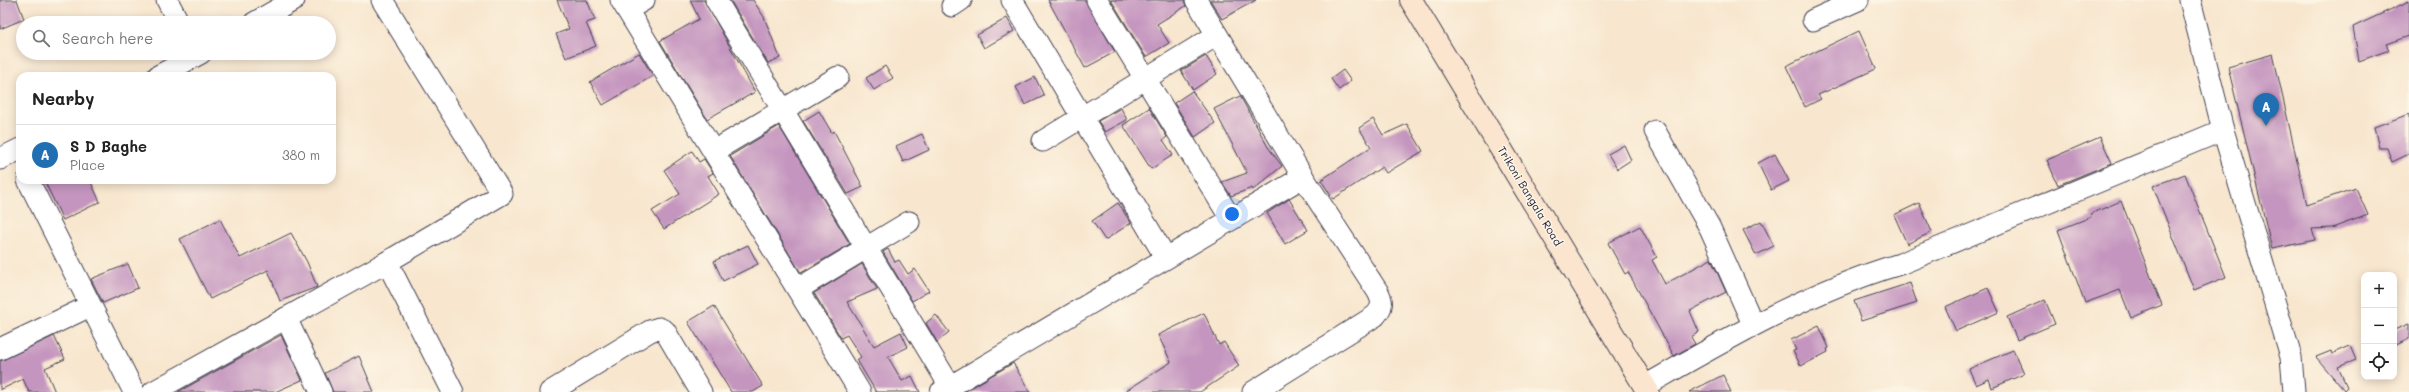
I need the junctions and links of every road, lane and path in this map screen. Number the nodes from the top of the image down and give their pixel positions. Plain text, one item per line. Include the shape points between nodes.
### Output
1 (167, 0) edge
2 (294, 0) edge
3 (382, 0) edge
4 (716, 0) edge
5 (1012, 0) edge
6 (1097, 0) edge
7 (1196, 0) edge
8 (1411, 0) edge
9 (1858, 0) edge
10 (2190, 0) edge
11 (631, 3) edge
12 (175, 16) edge
13 (266, 16) edge
14 (1813, 20) dead end
15 (1217, 35) junction
16 (186, 60) edge
17 (165, 72) edge
18 (838, 77) dead end
19 (1145, 78) junction
20 (782, 110) junction
21 (1082, 117) junction
22 (1655, 130) dead end
23 (2223, 130) junction
24 (1043, 140) dead end
25 (714, 151) junction
26 (1303, 177) junction
27 (30, 184) edge
28 (1231, 219) junction
29 (909, 222) dead end
30 (866, 248) junction
31 (1166, 258) junction
32 (388, 262) junction
33 (798, 289) junction
34 (90, 306) junction
35 (286, 318) junction
36 (1753, 324) junction
37 (0, 349) edge
38 (946, 389) edge
39 (1646, 389) edge
40 (134, 392) edge
41 (153, 392) edge
42 (321, 392) edge
43 (453, 392) edge
44 (550, 392) edge
45 (701, 392) edge
46 (860, 392) edge
47 (1253, 392) edge
48 (2294, 392) edge

1 - 12 street
2 - 13 street
3 - 32 street via 502,194
4 - 20 street
5 - 21 street
6 - 19 street
7 - 15 street
8 - 39 street, Trikoni Bangala Road
9 - 14 street
10 - 23 street
11 - 25 street
15 - 19 street
15 - 26 street
16 - 17 street
18 - 20 street
19 - 21 street
19 - 28 street
20 - 25 street
20 - 30 street
21 - 24 street
21 - 31 street
22 - 36 street via 1710,228
23 - 36 street via 1900,264 1854,278
23 - 48 street via 2291,357
25 - 33 street
26 - 28 street
26 - 47 street via 1378,292 1382,303 1381,309 1375,316
27 - 34 street
28 - 31 street
29 - 30 street
30 - 33 street
30 - 38 street
31 - 38 street
32 - 35 street
32 - 43 street
33 - 46 street
34 - 37 street
34 - 40 street
35 - 41 street
35 - 42 street
36 - 39 street
44 - 45 street via 659,328 665,330

